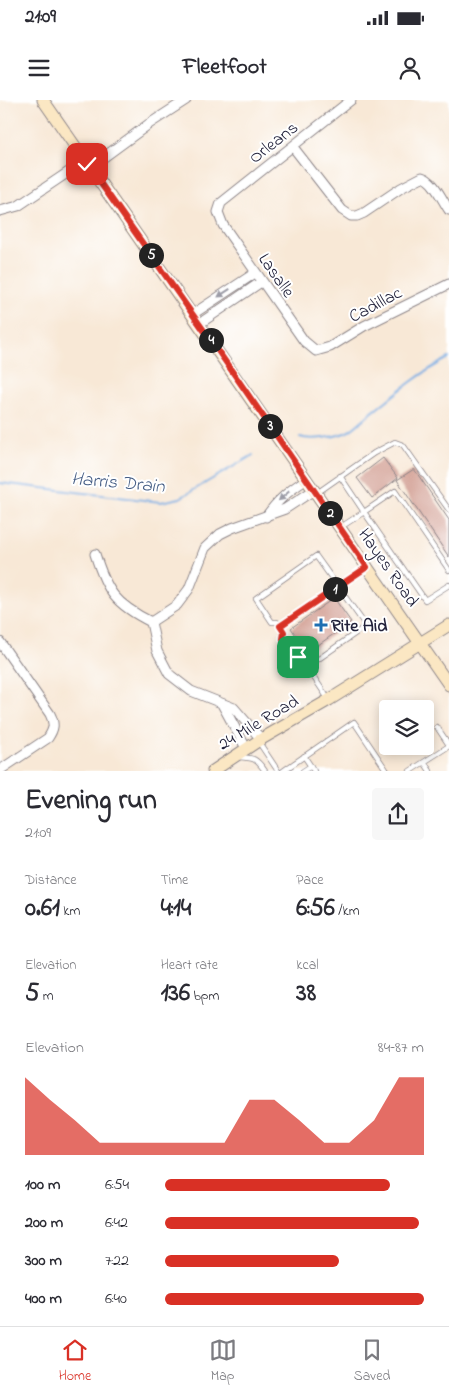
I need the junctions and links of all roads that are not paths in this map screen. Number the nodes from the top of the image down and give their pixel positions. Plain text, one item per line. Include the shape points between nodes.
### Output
1 (43, 100) edge
2 (186, 100) edge
3 (347, 101) edge
4 (293, 147) junction
5 (87, 164) junction
6 (449, 210) edge
7 (0, 211) edge
8 (218, 212) joint
9 (255, 273) junction
10 (261, 282) junction
11 (449, 284) edge
12 (196, 319) junction
13 (316, 351) joint
14 (340, 476) junction
15 (307, 479) junction
16 (316, 491) junction
17 (449, 510) edge
18 (364, 512) junction
19 (265, 517) junction
20 (340, 528) junction
21 (95, 554) dead end
22 (367, 567) junction
23 (449, 570) edge
24 (449, 585) edge
25 (338, 587) junction
26 (151, 622) junction
27 (449, 625) edge
28 (280, 626) junction
29 (0, 642) edge
30 (420, 644) junction
31 (307, 667) junction
32 (449, 685) edge
33 (329, 700) junction
34 (222, 704) junction
35 (437, 727) dead end
36 (259, 740) junction
37 (449, 745) edge
38 (246, 748) junction
39 (234, 756) junction
40 (304, 756) junction
41 (424, 762) junction
42 (311, 766) junction
43 (0, 770) edge
44 (213, 771) edge
45 (265, 771) edge
46 (278, 771) edge
47 (283, 771) edge
48 (304, 771) edge
49 (314, 771) edge
50 (387, 771) edge
51 (410, 771) edge
52 (430, 771) edge

1 - 5 street, Hayes Road
2 - 5 street via 104,157
3 - 4 street, Orleans
4 - 6 street via 342,210 351,216 364,213 422,177 427,179
4 - 8 street, Orleans via 225,200
5 - 7 street via 70,171 18,206
5 - 12 street, Hayes Road
8 - 9 street, Lasalle
9 - 10 street, Lasalle
9 -> 12 street
10 - 12 street
10 - 13 street, Lasalle via 304,341
11 - 13 street, Cadillac via 364,326 330,347
12 - 15 street, Hayes Road
14 - 16 lane
14 - 17 lane via 395,442 404,444
14 - 18 lane
15 - 16 street, Hayes Road
15 -> 19 street via 274,504
16 - 19 street
16 - 20 street, Hayes Road
18 - 20 lane
18 - 23 lane via 395,491
18 - 24 lane via 425,600
19 - 26 street via 220,534 205,548 189,589 181,600
20 - 22 street, Hayes Road
21 - 26 street via 103,579 115,599
22 - 25 lane
22 - 30 street, Hayes Road
25 - 28 lane
25 - 28 lane via 316,556 256,598 272,622
25 - 31 lane via 366,626
26 - 34 street via 157,651 169,674 191,691
27 - 30 street, 24 Mile Road
28 - 31 lane via 284,632 283,639 292,653
29 - 43 street via 54,721 48,738
30 - 32 street, Hayes Road
30 - 33 street, 24 Mile Road
31 - 33 lane
33 - 36 street, 24 Mile Road
34 - 36 street via 234,708
34 - 38 street
35 - 37 lane
36 - 38 street, 24 Mile Road
36 - 46 lane
37 - 41 lane
38 - 39 street, 24 Mile Road
39 - 44 street, 24 Mile Road
39 - 45 lane via 254,758
40 - 42 lane
40 - 47 lane
40 - 50 lane via 354,722
41 - 51 lane
41 - 52 lane
42 - 48 lane
42 - 49 lane

